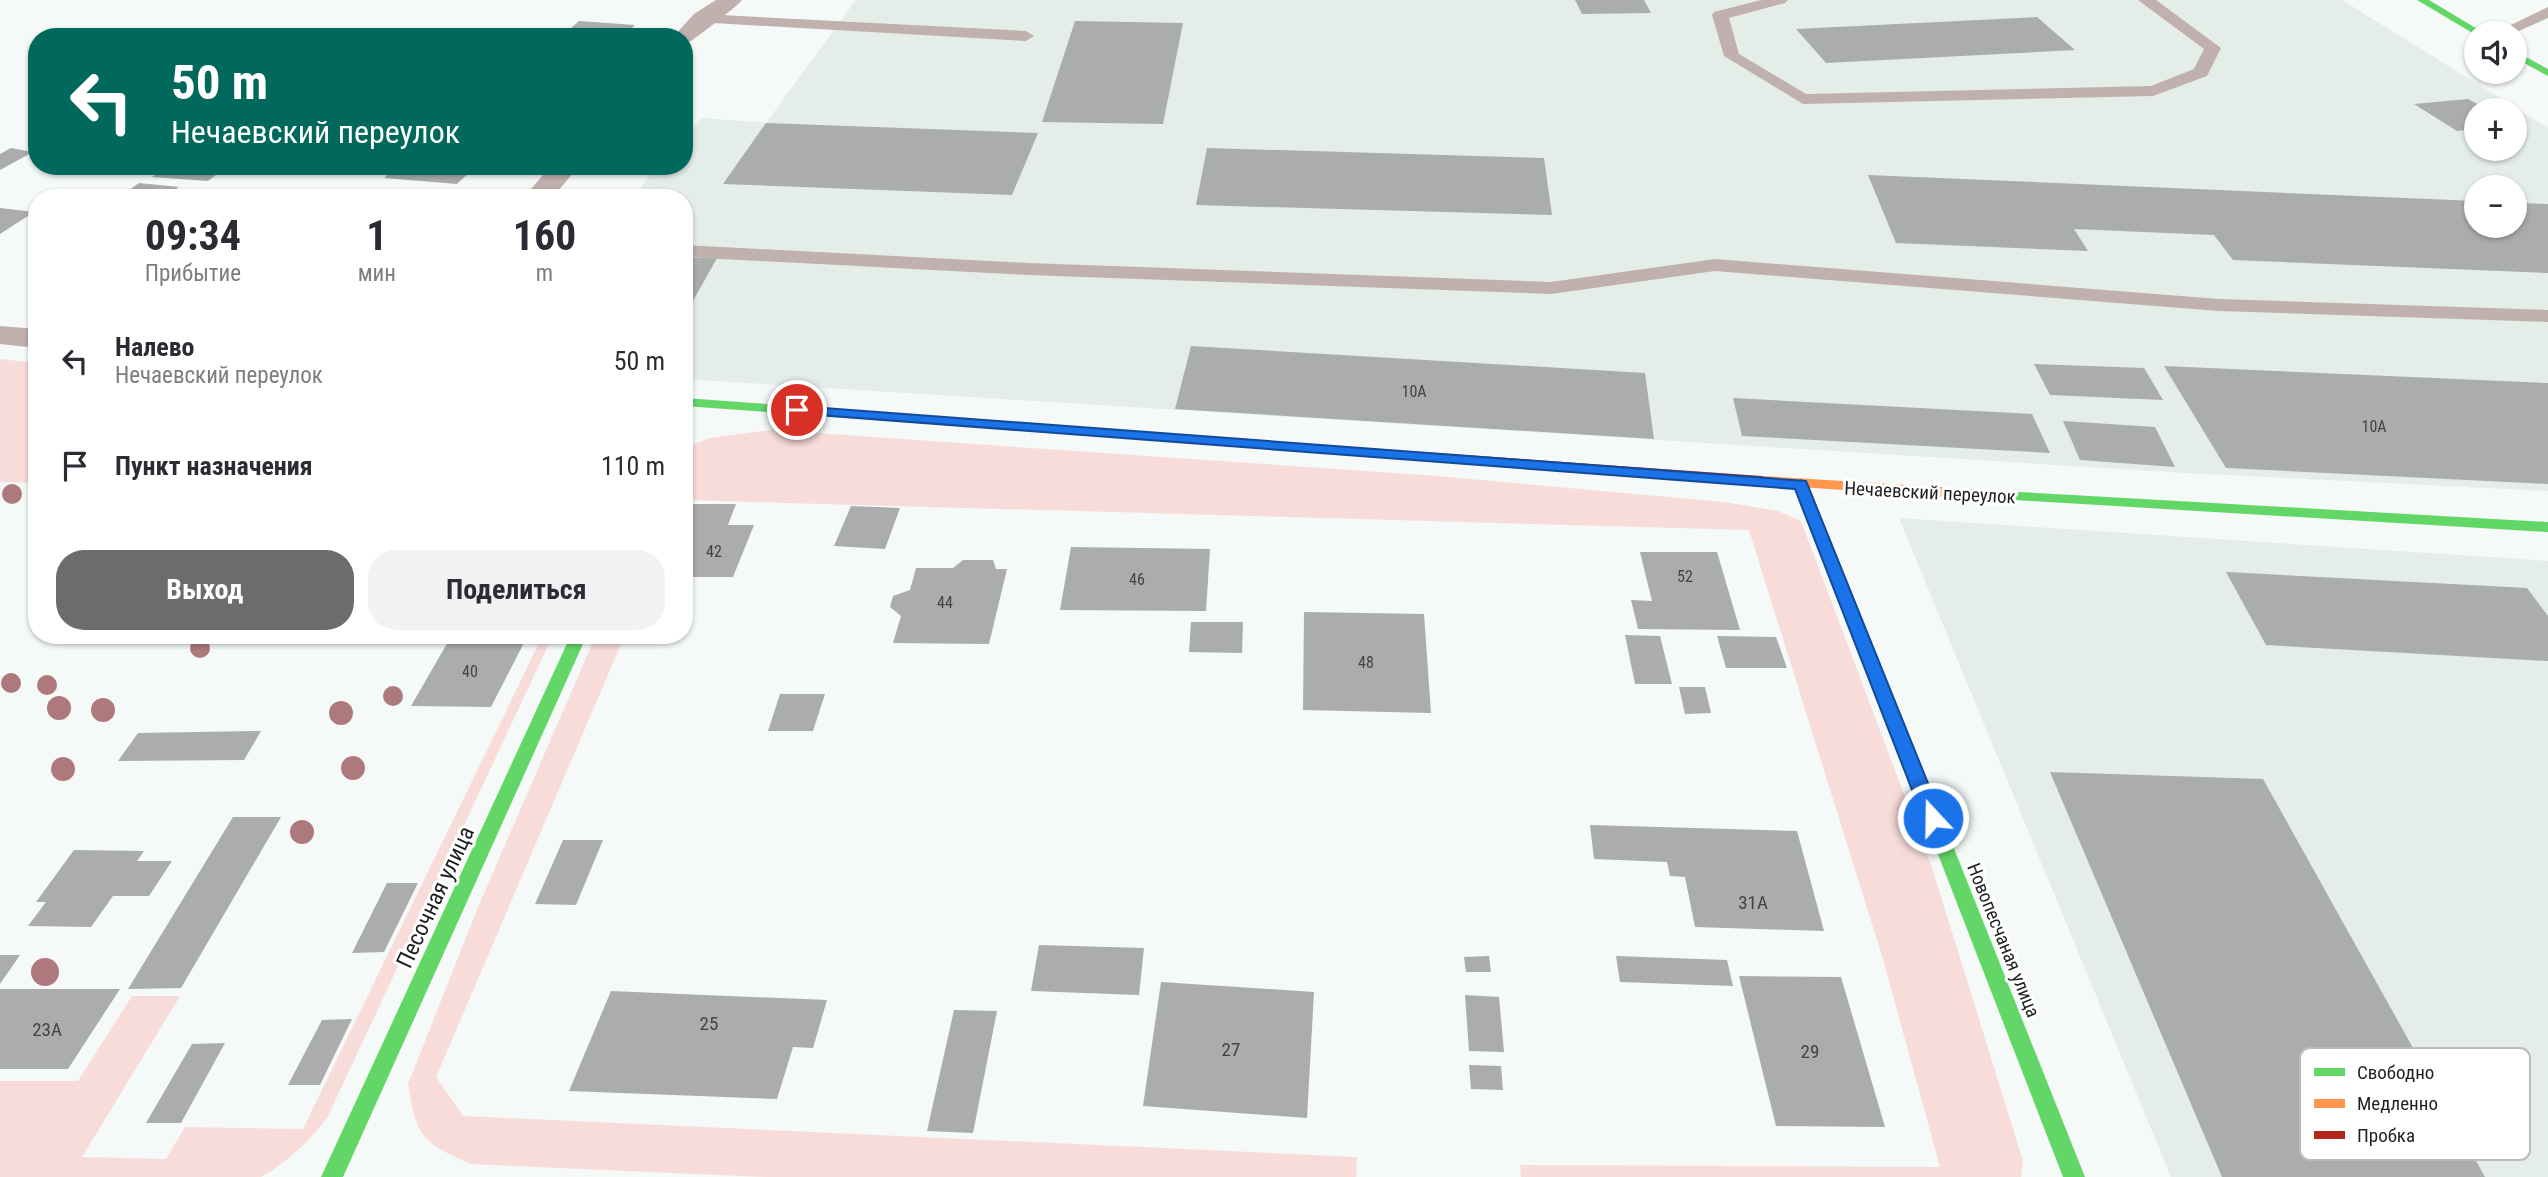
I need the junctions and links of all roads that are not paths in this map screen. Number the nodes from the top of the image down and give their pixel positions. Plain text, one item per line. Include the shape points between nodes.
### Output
1 (731, 0) edge
2 (1780, 0) edge
3 (2146, 0) edge
4 (2422, 0) edge
5 (2548, 12) edge
6 (702, 19) junction
7 (2527, 22) edge
8 (2464, 24) edge
9 (693, 28) edge
10 (1026, 36) dead end
11 (2527, 61) edge
12 (2548, 73) edge
13 (558, 175) edge
14 (545, 189) edge
15 (693, 251) edge
16 (2548, 316) edge
17 (0, 335) edge
18 (28, 338) edge
19 (693, 404) edge
20 (1801, 484) junction
21 (2548, 527) edge
22 (575, 644) edge
23 (332, 1177) edge
24 (2074, 1177) edge

1 - 6 street
2 - 3 lane via 1720,15 1732,56 1803,99 2153,91 2201,72 2213,48
4 - 8 street
5 - 7 lane
6 - 9 street
6 - 10 lane
11 - 12 street
13 - 14 street
15 - 16 lane via 1551,288 1715,265 2219,305
17 - 18 street
19 - 20 street, Нечаевский переулок
20 - 21 street, Нечаевский переулок
20 - 24 street, Новопесчаная улица
22 - 23 street, Песочная улица

